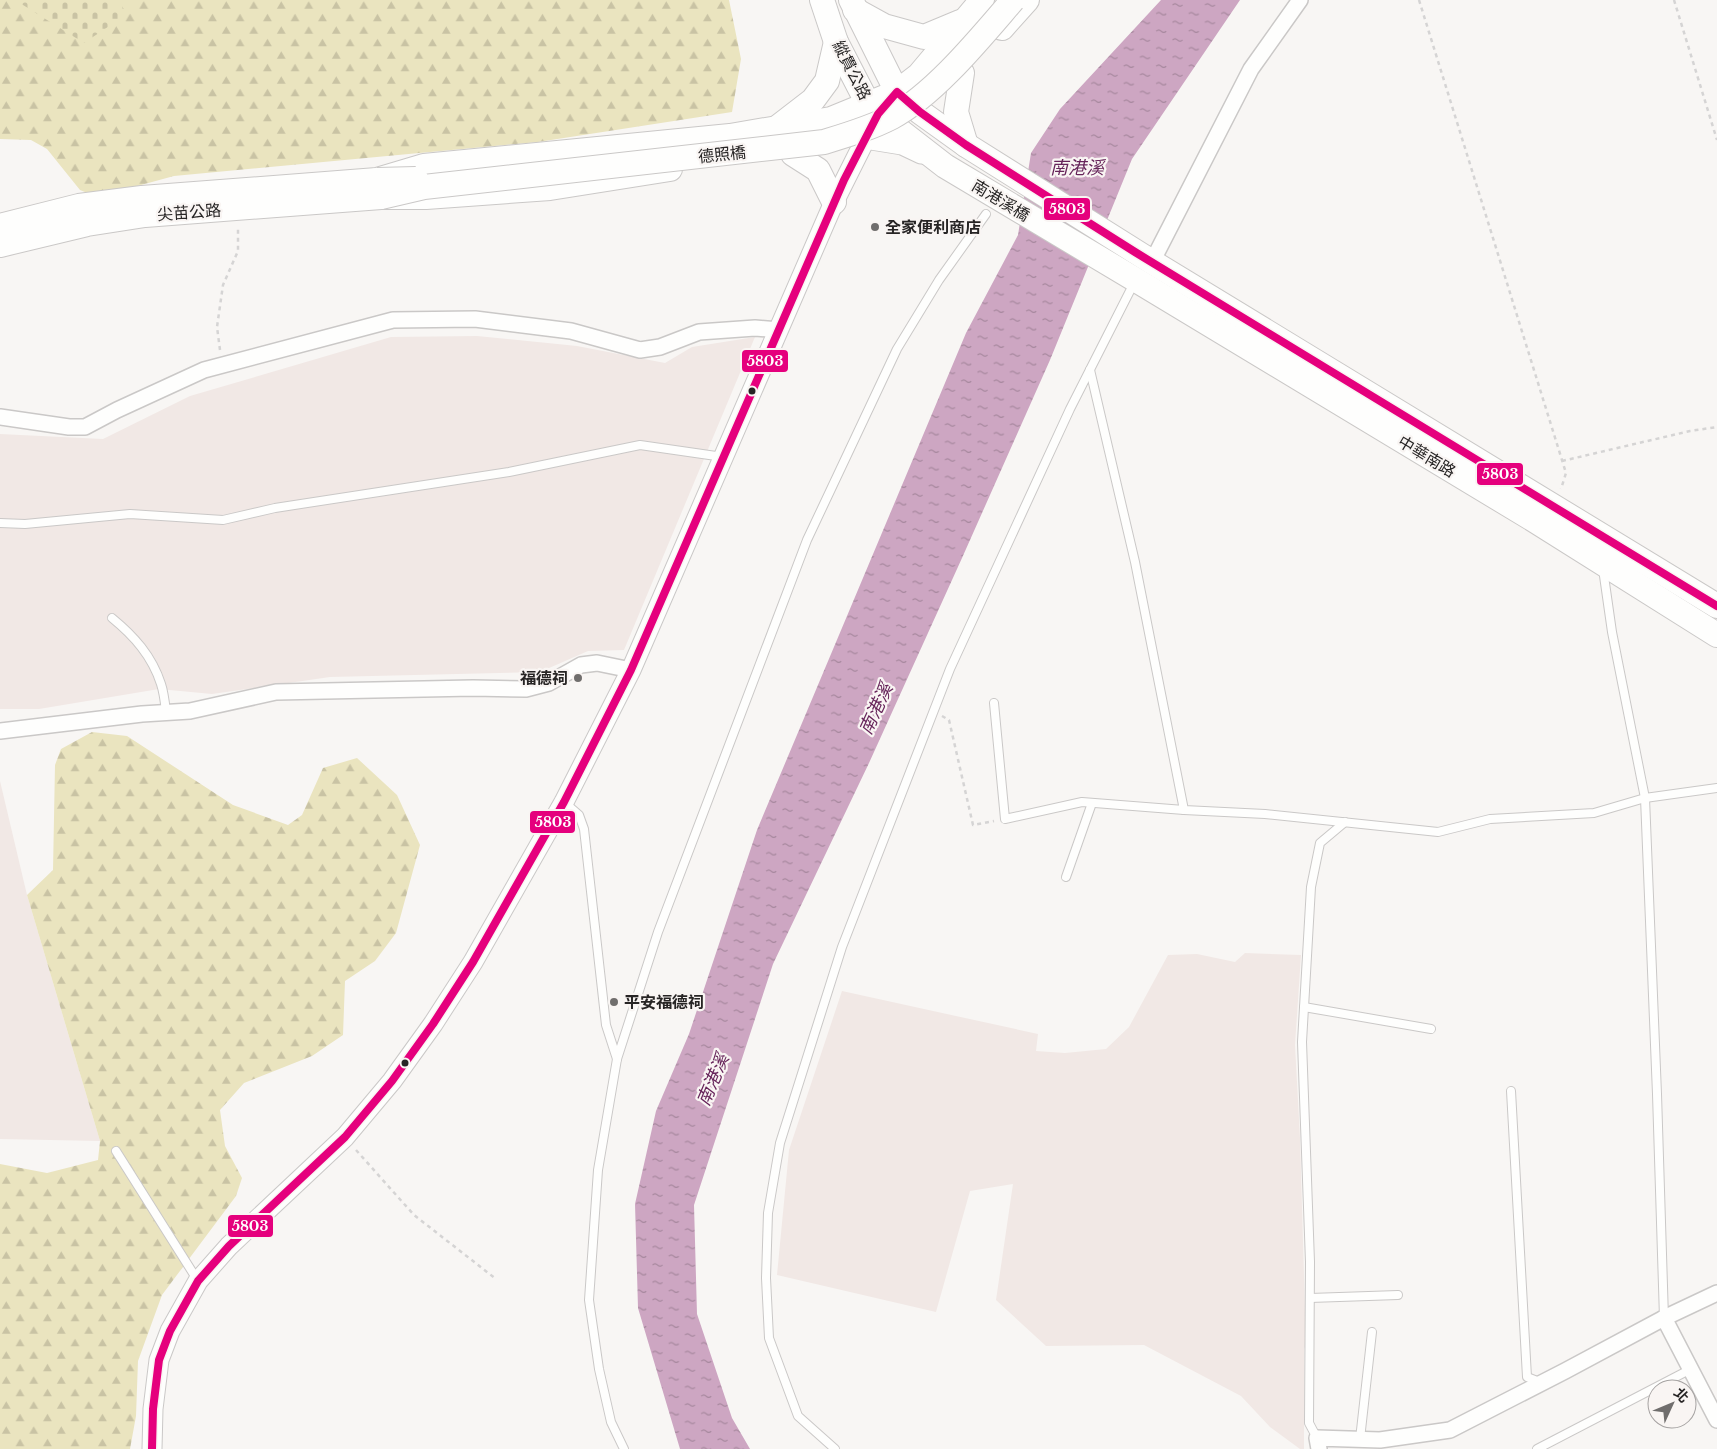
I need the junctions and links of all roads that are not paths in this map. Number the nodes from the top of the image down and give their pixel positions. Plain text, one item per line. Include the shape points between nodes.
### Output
1 (822, 0) edge
2 (982, 0) edge
3 (1002, 0) edge
4 (1013, 0) edge
5 (1028, 0) edge
6 (1300, 0) edge
7 (853, 5) edge
8 (964, 20) junction
9 (836, 42) junction
10 (962, 73) junction
11 (896, 92) junction
12 (920, 112) junction
13 (880, 115) junction
14 (775, 129) junction
15 (864, 139) junction
16 (966, 145) junction
17 (793, 154) junction
18 (945, 166) junction
19 (379, 189) junction
20 (834, 202) junction
21 (986, 214) dead end
22 (0, 226) edge
23 (0, 245) edge
24 (1143, 257) junction
25 (1130, 276) junction
26 (779, 330) junction
27 (1090, 370) junction
28 (0, 417) edge
29 (723, 457) junction
30 (0, 523) edge
31 (1603, 564) junction
32 (1717, 606) edge
33 (112, 618) dead end
34 (1717, 635) edge
35 (632, 670) junction
36 (994, 703) dead end
37 (166, 712) junction
38 (0, 731) edge
39 (1717, 788) edge
40 (1644, 798) junction
41 (564, 802) junction
42 (1092, 802) junction
43 (1184, 810) junction
44 (1345, 822) junction
45 (1066, 877) dead end
46 (1304, 1007) junction
47 (1431, 1029) dead end
48 (617, 1060) junction
49 (1511, 1091) dead end
50 (116, 1151) dead end
51 (198, 1281) junction
52 (1717, 1293) edge
53 (1398, 1295) dead end
54 (1310, 1298) junction
55 (1664, 1318) junction
56 (1372, 1332) dead end
57 (1691, 1369) junction
58 (1542, 1383) junction
59 (1717, 1420) edge
60 (1360, 1439) junction
61 (1318, 1444) edge
62 (152, 1449) edge
63 (624, 1449) edge
64 (835, 1449) edge
65 (1537, 1449) edge

1 - 9 main road, 縱貫公路
2 - 8 main road
3 - 19 main road, 德照橋, bridge via 929,76 909,92 887,108 826,131 426,179
4 - 19 main road, 德照橋, bridge via 955,65 923,95 893,116 858,132 815,143 424,187
5 - 10 main road
6 - 24 street via 1251,70
7 - 8 main road via 884,26 924,37
7 - 11 main road, 縱貫公路
8 - 11 main road via 919,75
9 - 13 main road, 縱貫公路
9 - 14 main road via 828,81 812,100
10 - 12 main road
10 - 16 main road via 956,112
11 - 12 main road, 縱貫公路
11 - 13 main road
12 - 13 main road
12 - 16 main road, 縱貫公路
13 - 14 main road via 831,119
13 - 15 main road
13 - 18 main road, 縱貫公路
14 - 19 main road via 424,166
15 - 17 main road
15 - 18 street via 902,145
15 - 20 street
16 - 24 main road, 南港溪橋
17 - 19 main road via 726,160 550,188 426,197
17 - 20 main road via 818,170
18 - 25 main road, 南港溪橋
19 - 22 main road, 尖苗公路 via 142,198 79,206
19 - 23 main road, 尖苗公路 via 97,222
20 - 26 street
21 - 48 lane via 939,280 897,349 807,540 658,932
24 - 25 main road
24 - 32 main road, 中華南路
25 - 27 lane
25 - 31 main road, 中華南路
26 - 28 street via 755,328 699,332 660,348 640,350 571,331 474,319 392,320 204,370 85,427
26 - 29 street
27 - 43 lane via 1135,562
27 - 64 lane via 950,669 842,947 780,1143 768,1213 766,1278 769,1338 798,1416
29 - 30 lane via 640,445 509,472 275,508 223,520 130,514 25,524
29 - 35 street
31 - 34 main road, 中華南路
31 - 40 lane via 1612,632
33 - 37 lane via 132,634 150,659 162,685
35 - 37 street via 598,663 581,665 549,683 526,689 276,692 190,711
35 - 41 street
36 - 42 lane via 1005,819
37 - 38 street
39 - 40 lane
40 - 44 lane via 1594,812 1490,819 1438,832
40 - 55 lane
41 - 48 lane via 579,815 584,829 606,1025
41 - 51 street via 473,962 392,1081 345,1138 229,1246
42 - 43 lane
42 - 45 lane
43 - 44 lane
44 - 46 lane via 1320,843 1311,887
46 - 47 lane
46 - 54 lane via 1302,1042
48 - 63 lane via 598,1170 589,1300 611,1422
49 - 58 lane via 1527,1377
50 - 51 lane
51 - 62 street via 170,1331 159,1360
52 - 55 street
53 - 54 lane
54 - 61 lane via 1309,1423
55 - 57 street
55 - 58 street
56 - 60 lane
57 - 59 street
57 - 65 lane
58 - 60 street via 1450,1430 1380,1440
60 - 61 street

